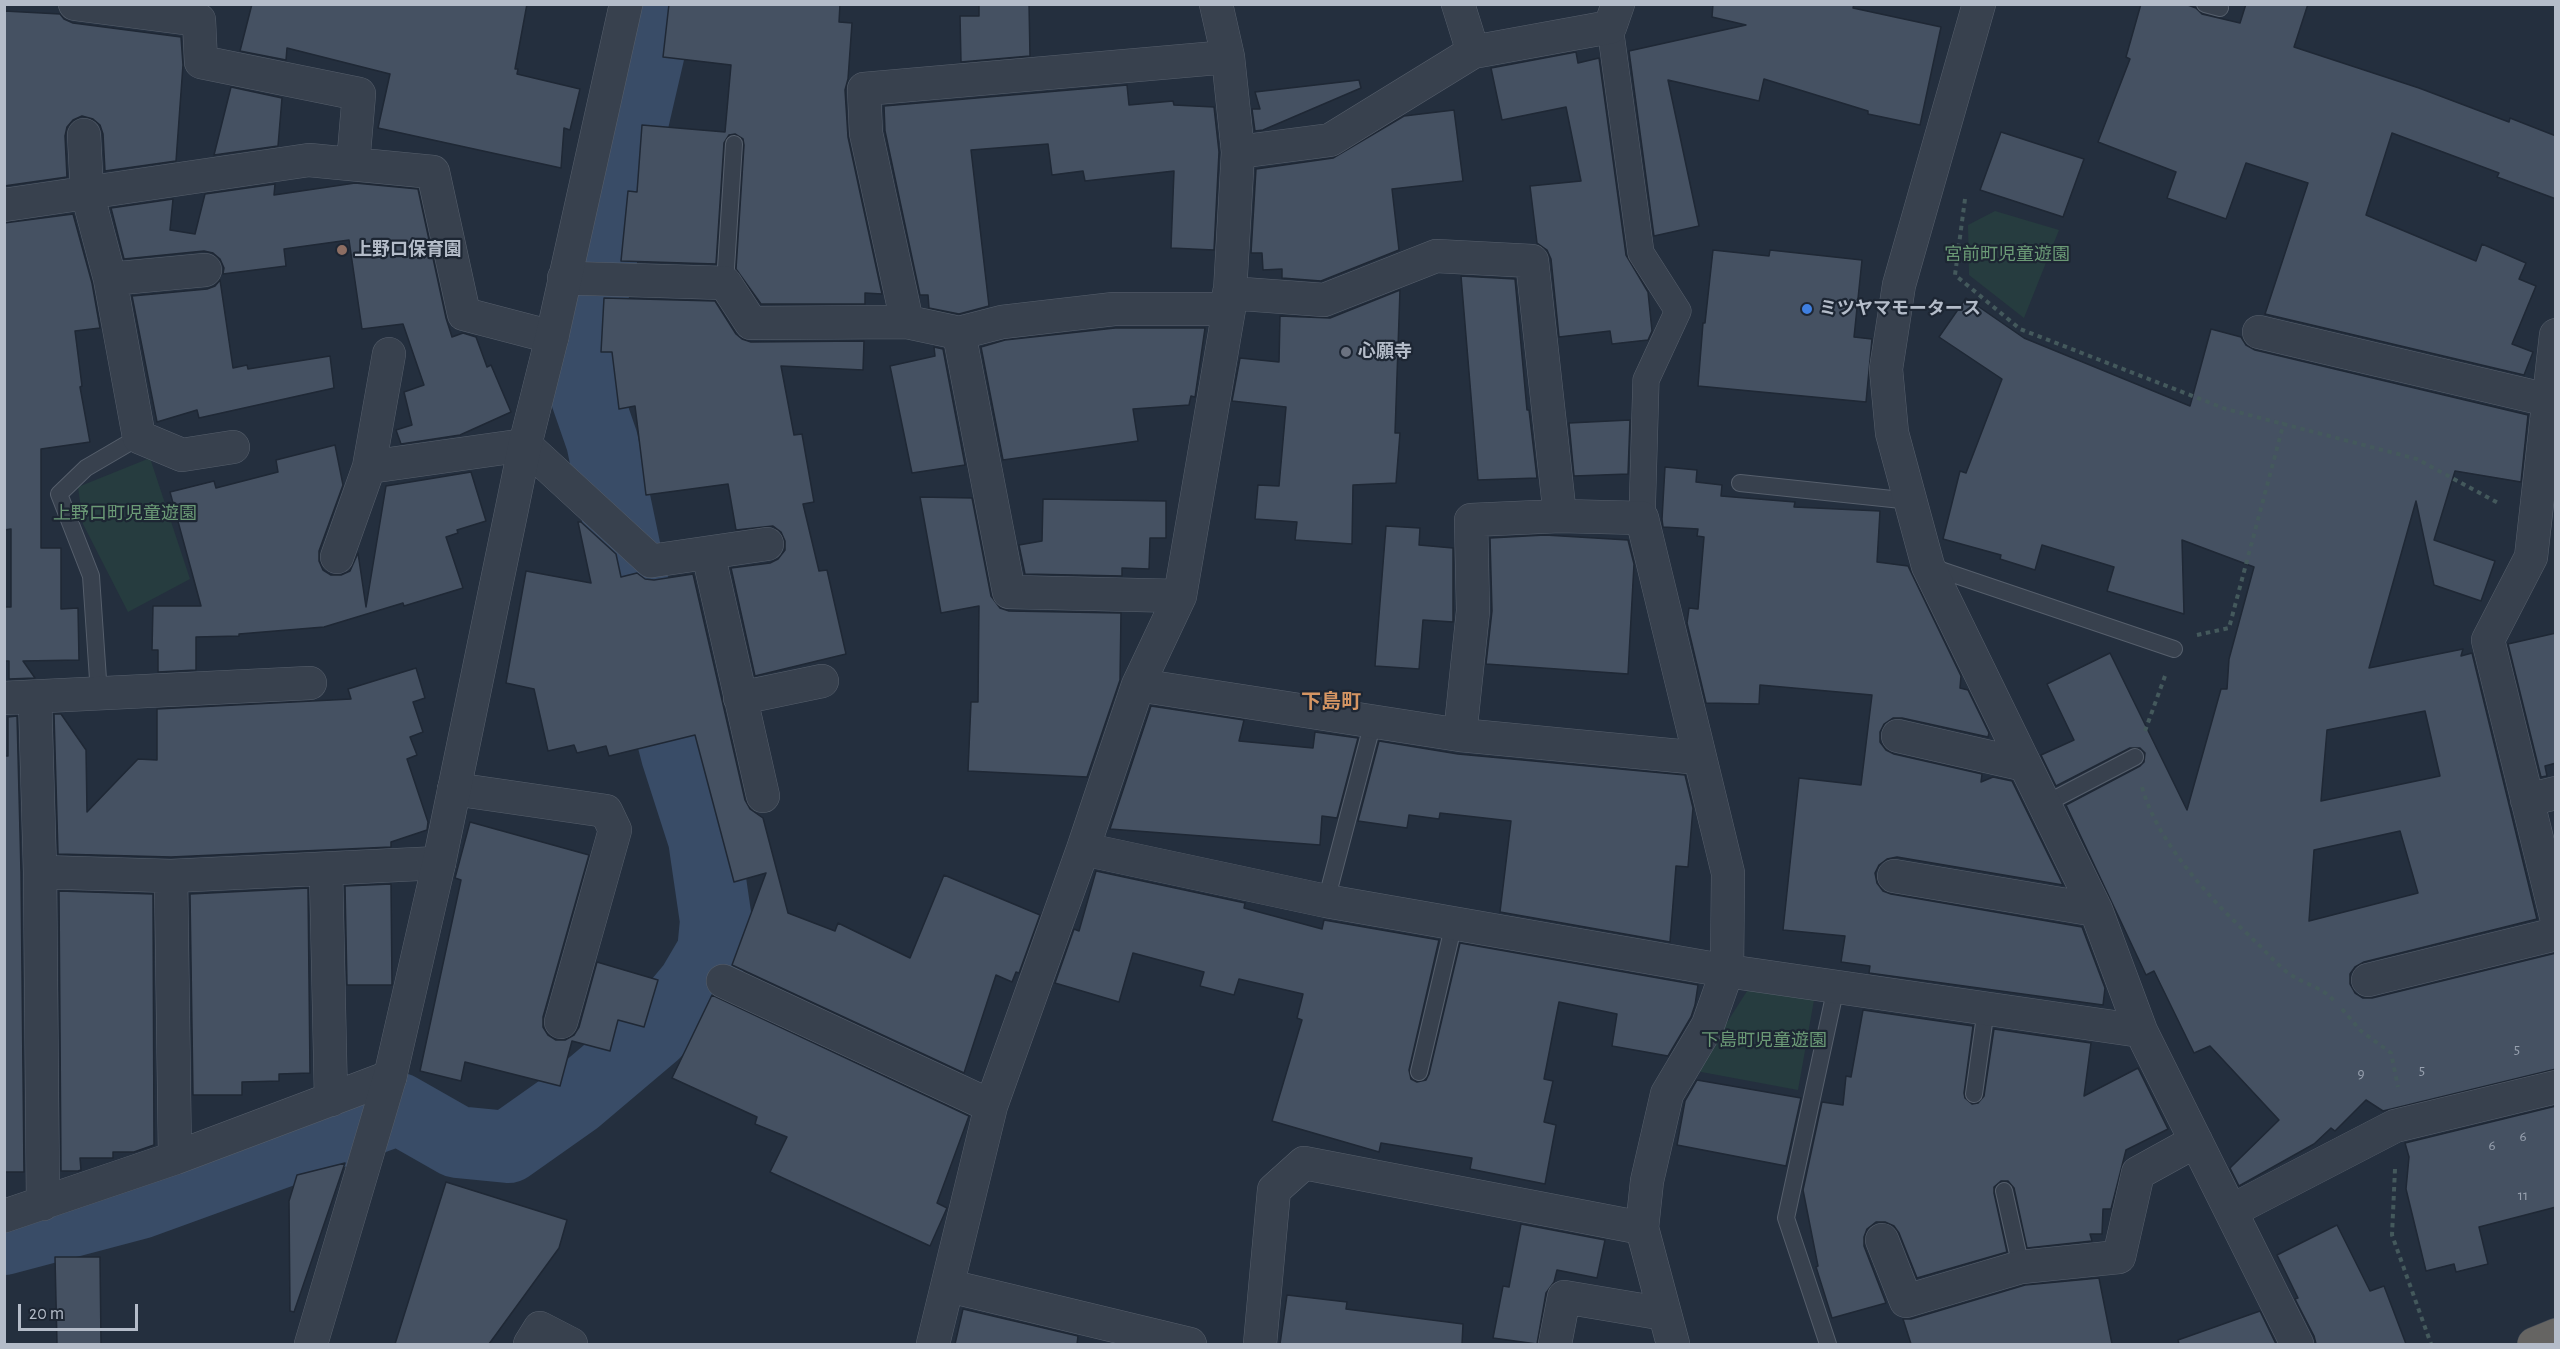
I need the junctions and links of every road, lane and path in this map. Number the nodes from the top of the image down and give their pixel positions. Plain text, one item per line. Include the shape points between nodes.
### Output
1 (75, 4) edge
2 (626, 4) edge
3 (1216, 4) edge
4 (1458, 4) edge
5 (1979, 4) edge
6 (136, 8) edge
7 (207, 12) edge
8 (1614, 16) edge
9 (1473, 52) junction
10 (1228, 57) junction
11 (84, 135) dead end
12 (734, 144) dead end
13 (1238, 152) junction
14 (353, 164) junction
15 (1928, 183) junction
16 (87, 192) junction
17 (4, 206) edge
18 (205, 270) dead end
19 (564, 278) junction
20 (110, 279) junction
21 (725, 283) junction
22 (1229, 301) junction
23 (907, 322) junction
24 (2259, 332) dead end
25 (959, 333) junction
26 (2556, 335) edge
27 (552, 338) junction
28 (389, 354) dead end
29 (2552, 382) edge
30 (2284, 422) junction
31 (139, 437) junction
32 (525, 445) junction
33 (233, 447) dead end
34 (369, 467) junction
35 (1740, 483) dead end
36 (1911, 501) junction
37 (1560, 516) junction
38 (1642, 518) junction
39 (2535, 523) junction
40 (767, 544) dead end
41 (708, 553) junction
42 (337, 556) dead end
43 (1928, 566) junction
44 (1180, 596) junction
45 (2174, 649) junction
46 (822, 681) dead end
47 (310, 683) dead end
48 (1138, 685) junction
49 (99, 694) junction
50 (20, 697) edge
51 (740, 698) junction
52 (1373, 722) junction
53 (1460, 735) junction
54 (1898, 736) dead end
55 (2135, 757) junction
56 (1700, 758) junction
57 (2025, 765) junction
58 (454, 789) junction
59 (762, 796) dead end
60 (2541, 797) edge
61 (2045, 804) junction
62 (1083, 849) junction
63 (439, 863) junction
64 (326, 869) junction
65 (40, 872) junction
66 (171, 876) junction
67 (1894, 876) dead end
68 (1326, 901) junction
69 (2096, 910) junction
70 (2556, 916) edge
71 (1454, 923) junction
72 (2556, 934) edge
73 (1727, 971) junction
74 (2368, 980) dead end
75 (723, 981) dead end
76 (1836, 987) junction
77 (1986, 1009) junction
78 (561, 1023) dead end
79 (2141, 1031) junction
80 (1419, 1072) dead end
81 (387, 1088) junction
82 (2556, 1088) edge
83 (1974, 1094) dead end
84 (331, 1100) junction
85 (991, 1106) junction
86 (2395, 1126) junction
87 (2196, 1141) junction
88 (175, 1158) junction
89 (2004, 1191) dead end
90 (43, 1204) junction
91 (2231, 1210) junction
92 (4, 1216) edge
93 (1641, 1228) junction
94 (1882, 1240) dead end
95 (2021, 1267) junction
96 (949, 1286) junction
97 (1669, 1329) edge
98 (2556, 1335) edge
99 (311, 1344) edge
100 (530, 1344) edge
101 (571, 1344) edge
102 (933, 1344) edge
103 (1190, 1344) edge
104 (1260, 1344) edge
105 (1555, 1344) edge
106 (1828, 1344) edge
107 (2296, 1344) edge
108 (2432, 1344) edge
109 (2534, 1344) edge

1 - 6 street
2 - 19 street
3 - 10 street
4 - 9 street
5 - 15 street
6 - 7 street
7 - 14 street via 201,62 359,94
8 - 9 street
8 - 38 street via 1641,253 1678,311 1646,380
9 - 13 street via 1330,140
10 - 13 street
10 - 23 street via 864,89 866,133
11 - 16 street
12 - 21 lane
13 - 22 street
14 - 16 street via 309,160
14 - 27 street via 433,172 464,314
15 - 30 path via 1965,197 1955,275 2020,329 2226,409
15 - 36 street via 1899,285 1886,369 1892,433
16 - 17 street
16 - 20 street
18 - 20 street
19 - 21 street
19 - 27 street
20 - 31 street
21 - 23 street via 751,323
22 - 25 street via 1002,322
22 - 37 street via 1324,300 1436,256 1532,261
22 - 44 street
23 - 25 street
24 - 29 street
25 - 44 street via 1009,592
26 - 29 street
27 - 32 street
28 - 34 street
29 - 39 street
30 - 39 path via 2416,459
30 - 45 path via 2229,628 2178,639
31 - 33 street via 182,455
31 - 49 lane via 86,468 59,494 91,576
32 - 34 street
32 - 41 street via 651,561
32 - 58 street
34 - 42 street
35 - 36 lane
36 - 43 street
37 - 38 street
37 - 53 street via 1471,520 1473,611
38 - 56 street
39 - 60 street via 2531,557 2488,640
40 - 41 street
41 - 51 street
43 - 45 lane
43 - 57 street
44 - 48 street
45 - 55 path
46 - 51 street
47 - 49 street
48 - 52 street
48 - 62 street
49 - 50 street
50 - 65 street
51 - 59 street
52 - 53 street
52 - 68 lane
53 - 56 street
54 - 57 street
55 - 61 lane
55 - 86 path via 2142,790 2168,844 2230,918 2289,973 2330,995 2361,1031 2391,1053 2400,1094
56 - 73 street via 1728,873
57 - 61 street
58 - 63 street
58 - 78 street via 606,810 615,830
60 - 70 street
61 - 69 street
62 - 68 street
62 - 85 street
63 - 64 street
63 - 81 street
64 - 66 street
64 - 84 street
65 - 66 street
65 - 90 street
66 - 88 street
67 - 69 street
68 - 71 street
69 - 79 street
71 - 73 street
71 - 80 lane
72 - 74 street
73 - 76 street
73 - 93 street via 1708,1025 1667,1094 1647,1181
75 - 85 street
76 - 77 street
76 - 106 lane via 1786,1218
77 - 79 street
77 - 83 lane
79 - 87 street
81 - 84 street
81 - 99 street
82 - 86 street
84 - 88 street
85 - 96 street
86 - 91 street
86 - 108 path via 2392,1235
87 - 91 street
87 - 95 street via 2139,1173 2119,1257
88 - 90 street
89 - 95 lane
90 - 92 street
91 - 107 street
93 - 97 street
93 - 104 street via 1304,1163 1274,1190
94 - 95 street via 1906,1301
96 - 102 street
96 - 103 street
97 - 105 street via 1564,1298
98 - 109 highway
100 - 101 street via 540,1328

